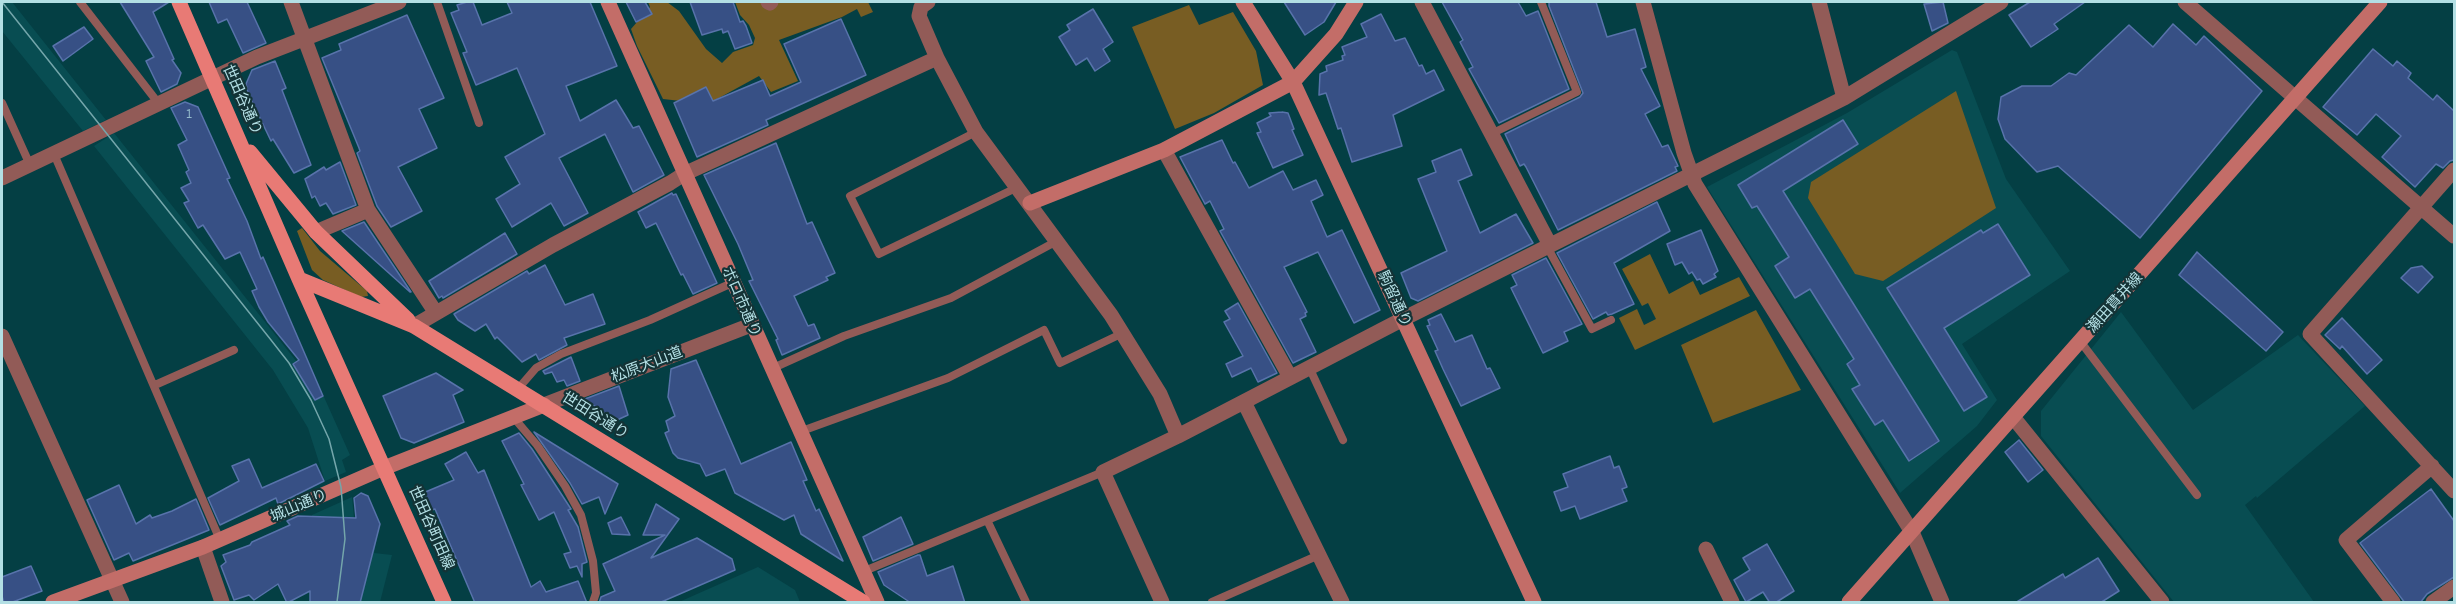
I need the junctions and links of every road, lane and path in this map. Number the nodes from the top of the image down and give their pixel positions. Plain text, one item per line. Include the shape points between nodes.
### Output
1 (80, 2) edge
2 (179, 2) edge
3 (291, 2) edge
4 (399, 2) edge
5 (437, 2) edge
6 (608, 2) edge
7 (928, 2) edge
8 (1243, 2) edge
9 (1356, 2) edge
10 (1422, 2) edge
11 (1541, 2) edge
12 (1643, 2) edge
13 (1819, 2) edge
14 (2001, 2) edge
15 (2185, 2) edge
16 (2380, 2) edge
17 (304, 38) junction
18 (937, 58) junction
19 (212, 78) junction
20 (1293, 82) junction
21 (1844, 98) junction
22 (2297, 98) junction
23 (2, 103) edge
24 (159, 104) junction
25 (479, 123) dead end
26 (976, 132) junction
27 (1490, 134) junction
28 (240, 141) junction
29 (1164, 150) junction
30 (54, 153) junction
31 (30, 165) junction
32 (2454, 170) edge
33 (684, 174) junction
34 (1691, 175) junction
35 (2, 178) edge
36 (1018, 187) junction
37 (1030, 203) junction
38 (2422, 207) junction
39 (368, 210) junction
40 (316, 232) junction
41 (2454, 236) edge
42 (1057, 241) junction
43 (1550, 245) junction
44 (299, 279) junction
45 (732, 283) junction
46 (436, 313) junction
47 (1403, 318) junction
48 (1611, 320) dead end
49 (751, 325) junction
50 (414, 326) junction
51 (1123, 333) junction
52 (2, 336) edge
53 (2080, 341) junction
54 (234, 350) dead end
55 (1309, 368) junction
56 (771, 369) junction
57 (1290, 377) junction
58 (155, 385) junction
59 (517, 390) junction
60 (1244, 402) junction
61 (544, 405) junction
62 (2013, 417) junction
63 (514, 418) junction
64 (799, 432) junction
65 (1178, 436) junction
66 (1343, 440) dead end
67 (2432, 466) junction
68 (384, 468) junction
69 (1103, 472) junction
70 (2454, 491) edge
71 (2197, 495) dead end
72 (987, 520) junction
73 (1912, 532) junction
74 (220, 540) junction
75 (203, 547) junction
76 (1706, 549) dead end
77 (1319, 555) junction
78 (862, 572) junction
79 (113, 579) junction
80 (2454, 587) edge
81 (53, 603) edge
82 (122, 603) edge
83 (222, 603) edge
84 (444, 603) edge
85 (593, 603) edge
86 (863, 603) edge
87 (877, 603) edge
88 (1026, 603) edge
89 (1162, 603) edge
90 (1212, 603) edge
91 (1342, 603) edge
92 (1534, 603) edge
93 (1732, 603) edge
94 (1849, 603) edge
95 (1942, 603) edge
96 (2162, 603) edge
97 (2393, 603) edge
98 (2433, 603) edge

1 - 24 lane
2 - 19 main road, 世田谷通り
3 - 17 street
4 - 17 street
5 - 25 lane
6 - 33 street, ボロ市通り
7 - 18 street via 921,7 919,16
8 - 20 street, 駒留通り
9 - 20 street via 1336,34
10 - 27 street
11 - 27 lane via 1577,92
12 - 34 street
13 - 21 street
14 - 21 street
15 - 22 street
16 - 22 street, 瀬田貫井線
17 - 19 street
17 - 39 street
18 - 26 street
18 - 33 street
19 - 24 street
19 - 28 main road, 世田谷通り
20 - 29 street
20 - 47 street, 駒留通り
21 - 34 street
22 - 38 street
22 - 53 street, 瀬田貫井線
23 - 31 lane
24 - 30 street
26 - 36 street
26 - 36 lane via 850,196 879,254
27 - 43 street
28 - 40 main road
28 - 44 main road, 世田谷通り
29 - 37 street
29 - 57 street
30 - 31 street
30 - 58 lane
31 - 35 street
32 - 38 street
33 - 45 street, ボロ市通り
33 - 46 street
34 - 43 street
34 - 73 street
36 - 37 street
37 - 42 street
38 - 41 street
38 - 67 street via 2310,334
39 - 40 street
39 - 46 street
40 - 50 main road
42 - 51 street
42 - 56 lane via 951,298 844,336
43 - 47 street
43 - 48 lane via 1550,252 1592,329
44 - 50 main road, 世田谷通り
44 - 68 main road, 世田谷通り
45 - 49 street, ボロ市通り
45 - 59 lane via 561,354 536,368
46 - 50 street
47 - 55 street
47 - 92 street, 駒留通り
49 - 56 street, ボロ市通り
49 - 61 street, 松原大山道
50 - 59 main road, 世田谷通り
51 - 64 lane via 1060,363 1044,330 948,378
51 - 65 street via 1160,394
52 - 79 street
53 - 62 street, 瀬田貫井線
53 - 71 lane
54 - 58 lane
55 - 57 street
55 - 66 lane
56 - 64 street, ボロ市通り
57 - 60 street
58 - 74 lane
59 - 61 main road, 世田谷通り
60 - 65 street
60 - 77 street
61 - 63 street, 城山通り
61 - 86 main road, 世田谷通り
62 - 73 street, 瀬田貫井線
62 - 96 street
63 - 68 street, 城山通り
63 - 85 lane via 581,515 593,561
64 - 78 street, ボロ市通り
65 - 69 street
67 - 70 street
67 - 97 street via 2346,540
68 - 74 street, 城山通り
68 - 84 main road, 世田谷町田線
69 - 72 lane
69 - 89 street
72 - 78 lane
72 - 88 lane
73 - 94 street, 瀬田貫井線
73 - 95 street
74 - 75 street, 城山通り
75 - 79 street, 城山通り
75 - 83 street
76 - 93 street
77 - 90 lane
77 - 91 street
78 - 87 street, ボロ市通り
79 - 81 street, 城山通り
79 - 82 street
80 - 98 street

